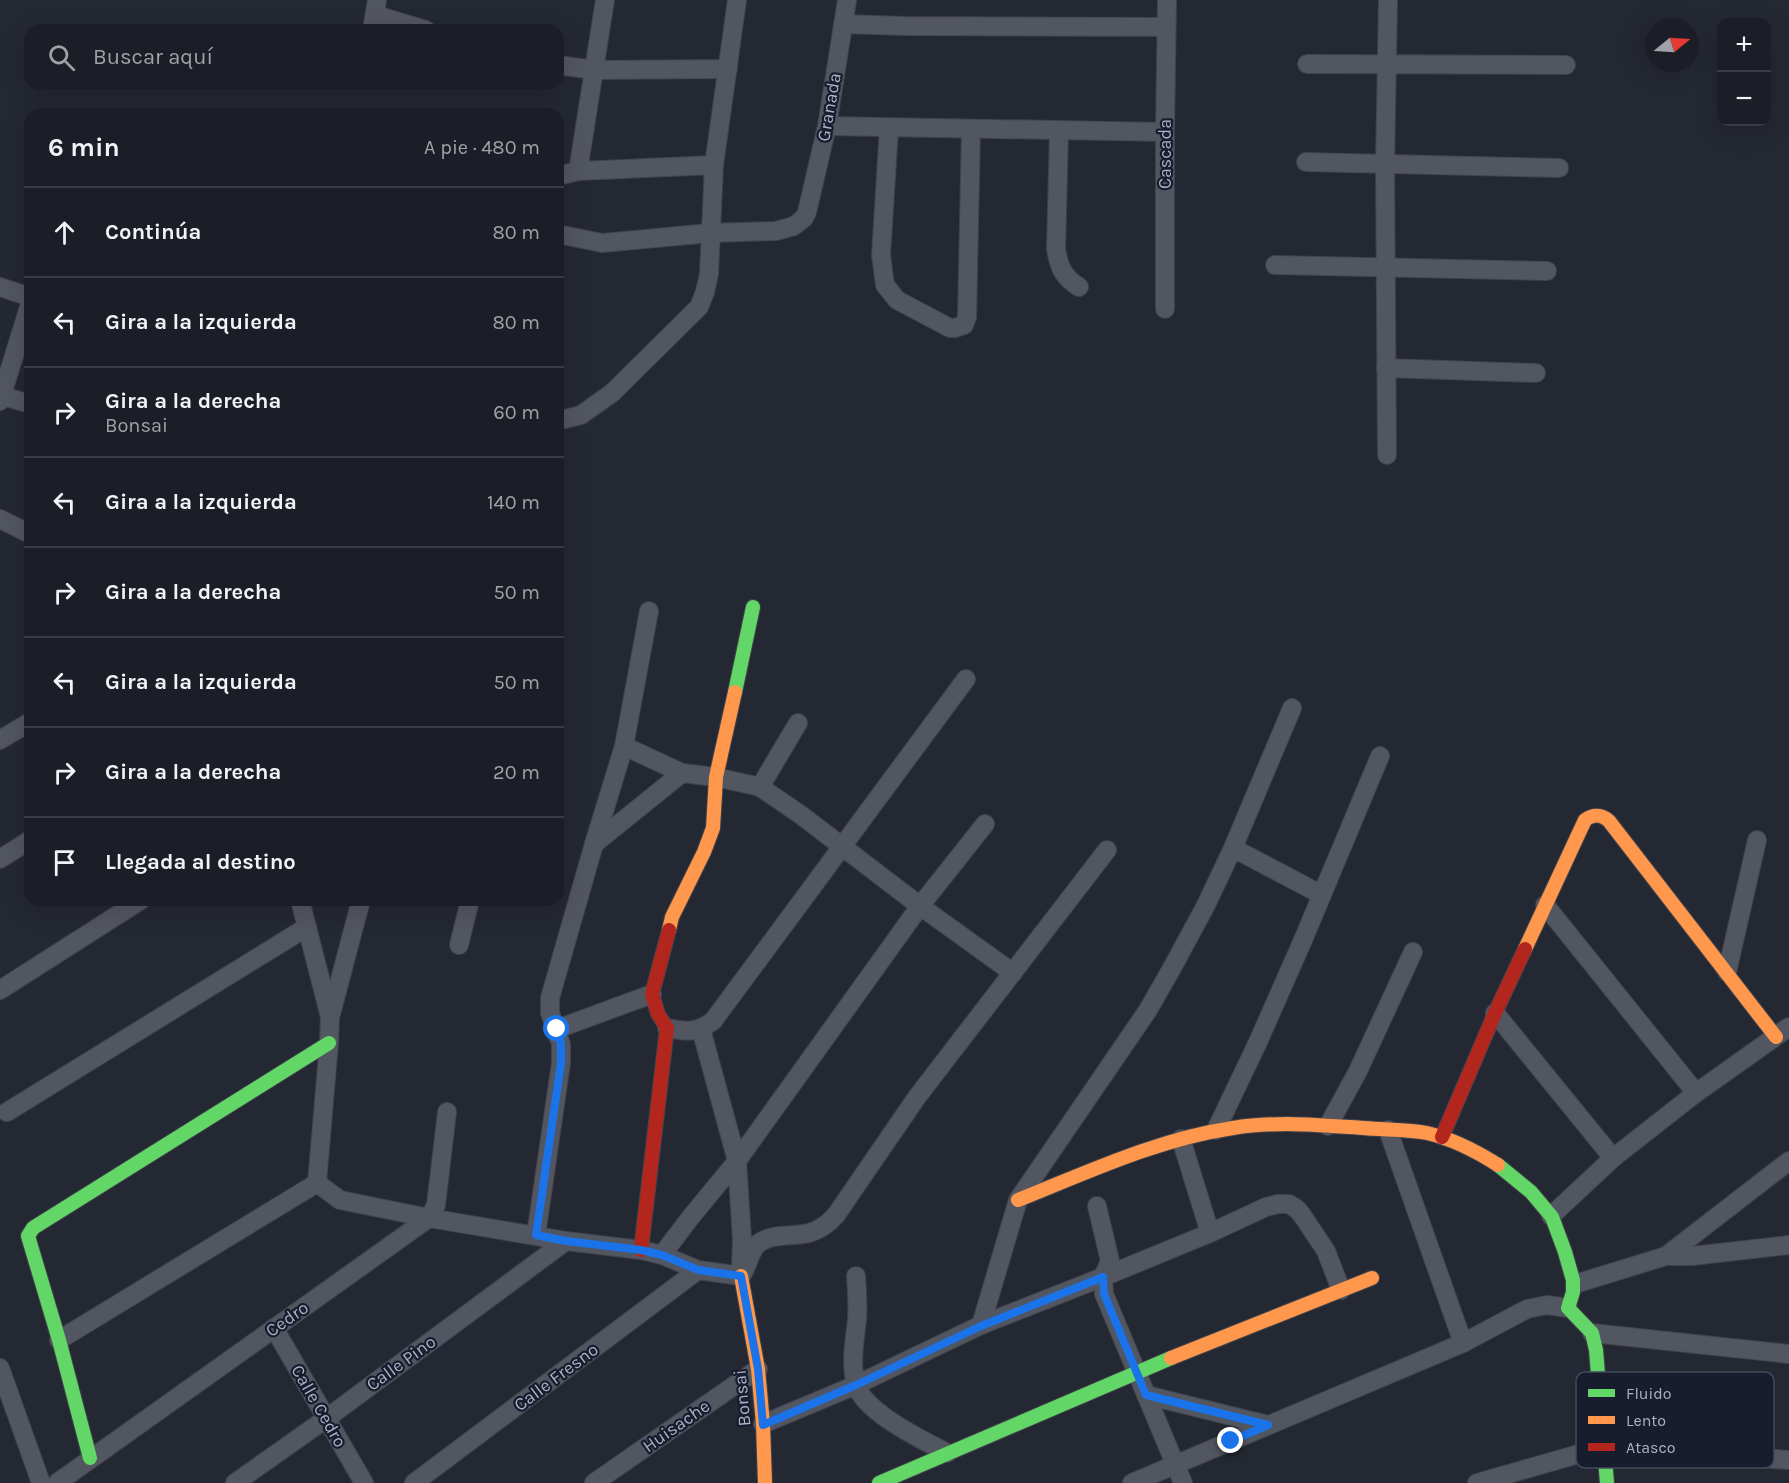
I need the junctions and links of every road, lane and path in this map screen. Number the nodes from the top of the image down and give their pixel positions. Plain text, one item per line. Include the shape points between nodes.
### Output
1 (605, 0) edge
2 (737, 0) edge
3 (847, 0) edge
4 (1167, 0) edge
5 (1388, 0) edge
6 (375, 15) edge
7 (406, 24) edge
8 (843, 24) junction
9 (1166, 27) junction
10 (1307, 64) dead end
11 (1386, 65) junction
12 (1566, 65) dead end
13 (564, 66) edge
14 (728, 69) junction
15 (594, 70) junction
16 (827, 126) junction
17 (889, 128) junction
18 (972, 129) junction
19 (1059, 131) junction
20 (1165, 132) junction
21 (1306, 162) dead end
22 (1385, 164) junction
23 (714, 165) junction
24 (1559, 168) dead end
25 (578, 171) junction
26 (564, 174) edge
27 (710, 233) junction
28 (564, 235) edge
29 (1275, 265) dead end
30 (1386, 268) junction
31 (1547, 271) dead end
32 (1079, 286) dead end
33 (0, 287) edge
34 (24, 295) edge
35 (1165, 309) dead end
36 (24, 323) edge
37 (1386, 368) junction
38 (1536, 373) dead end
39 (1, 397) edge
40 (24, 403) edge
41 (564, 419) edge
42 (1387, 455) dead end
43 (0, 519) edge
44 (24, 531) edge
45 (753, 607) dead end
46 (649, 611) dead end
47 (966, 679) dead end
48 (1292, 708) dead end
49 (798, 723) dead end
50 (24, 726) edge
51 (0, 740) edge
52 (624, 746) junction
53 (1380, 756) dead end
54 (682, 773) junction
55 (716, 777) junction
56 (760, 787) junction
57 (985, 824) dead end
58 (1757, 840) dead end
59 (24, 844) edge
60 (594, 844) junction
61 (843, 847) junction
62 (1233, 848) junction
63 (1107, 850) dead end
64 (0, 859) edge
65 (1322, 895) junction
66 (1545, 905) junction
67 (132, 906) edge
68 (302, 906) edge
69 (359, 906) edge
70 (469, 906) edge
71 (920, 906) junction
72 (307, 927) junction
73 (459, 945) dead end
74 (1413, 952) dead end
75 (1727, 972) junction
76 (1013, 973) junction
77 (0, 990) edge
78 (652, 994) junction
79 (1495, 1013) junction
80 (330, 1017) junction
81 (667, 1028) junction
82 (557, 1029) junction
83 (701, 1029) junction
84 (1782, 1032) edge
85 (329, 1043) junction
86 (1696, 1093) junction
87 (7, 1112) dead end
88 (447, 1112) dead end
89 (1328, 1126) junction
90 (1216, 1130) junction
91 (1388, 1130) junction
92 (1442, 1137) junction
93 (1180, 1139) junction
94 (1613, 1158) junction
95 (737, 1161) junction
96 (1789, 1161) edge
97 (317, 1183) junction
98 (1018, 1200) junction
99 (1097, 1206) dead end
100 (1551, 1216) junction
101 (429, 1218) junction
102 (1210, 1233) junction
103 (536, 1235) junction
104 (566, 1241) junction
105 (1789, 1245) edge
106 (641, 1250) junction
107 (662, 1255) junction
108 (1666, 1257) junction
109 (698, 1270) junction
110 (741, 1276) junction
111 (856, 1276) dead end
112 (1103, 1277) junction
113 (1372, 1278) dead end
114 (1575, 1284) junction
115 (1341, 1290) junction
116 (1568, 1308) junction
117 (981, 1326) junction
118 (274, 1328) junction
119 (1592, 1333) junction
120 (59, 1340) junction
121 (1463, 1343) junction
122 (1789, 1354) edge
123 (0, 1368) edge
124 (758, 1369) junction
125 (1136, 1372) junction
126 (1598, 1372) edge
127 (856, 1385) junction
128 (1146, 1395) junction
129 (327, 1418) junction
130 (763, 1425) junction
131 (1268, 1425) junction
132 (947, 1453) junction
133 (1576, 1456) edge
134 (90, 1458) junction
135 (1774, 1459) edge
136 (1789, 1460) edge
137 (1176, 1464) junction
138 (1605, 1468) edge
139 (1505, 1479) edge
140 (764, 1482) edge
141 (41, 1483) edge
142 (57, 1483) edge
143 (235, 1483) edge
144 (364, 1483) edge
145 (414, 1483) edge
146 (594, 1483) edge
147 (879, 1483) edge
148 (1132, 1483) edge
149 (1183, 1483) edge
150 (1477, 1483) edge
151 (1607, 1483) edge

1 - 15 street
2 - 14 street
3 - 8 street, Granada
4 - 9 street, Cascada
5 - 11 street
6 - 7 street
8 - 9 street
8 - 16 street, Granada
9 - 20 street, Cascada
10 - 11 street
11 - 12 street
11 - 22 street
13 - 15 street
14 - 15 street
14 - 23 street
15 - 25 street
16 - 17 street
16 - 27 street, Granada via 807,212 800,222 776,231
17 - 18 street
17 - 18 street via 881,255 885,285 897,300 955,328 964,325 967,317
18 - 19 street
19 - 20 street
19 - 32 street via 1056,249 1065,276
20 - 35 street, Cascada
21 - 22 street
22 - 24 street
22 - 30 street
23 - 25 street
23 - 27 street
25 - 26 street
27 - 28 street via 602,243
27 - 41 street via 709,274 699,307 612,393 581,415
29 - 30 street
30 - 31 street
30 - 37 street
33 - 34 street
36 - 39 street
37 - 38 street
37 - 42 street
39 - 40 street
43 - 44 street
45 - 55 street
46 - 52 street
47 - 61 street
48 - 62 street
49 - 56 street
50 - 51 street
52 - 54 street
52 - 60 street
53 - 65 street
54 - 55 street
54 - 60 street
55 - 56 street
55 - 78 street via 713,828 672,917
56 - 61 street
57 - 71 street
58 - 75 street
59 - 64 street
60 - 82 street via 550,998 550,1012
61 - 71 street
61 - 83 street via 713,1021
62 - 65 street
62 - 98 street via 1148,1010
63 - 76 street
65 - 90 street
66 - 75 street via 1585,820 1599,814
66 - 79 street
66 - 86 street
67 - 77 street
68 - 72 street
69 - 80 street
70 - 73 street
71 - 76 street
71 - 95 street
72 - 80 street
72 - 87 street
74 - 89 street
75 - 84 street
76 - 110 street via 917,1097 829,1223 809,1233 770,1238 758,1244
78 - 81 street
78 - 82 street
79 - 92 street
79 - 94 street
80 - 85 street
81 - 83 street
81 - 106 street
82 - 103 street via 561,1063
83 - 95 street
84 - 86 street
85 - 97 street
85 - 120 street via 33,1228 28,1236
86 - 94 street
88 - 101 street via 436,1205
89 - 90 street via 1263,1125
89 - 91 street
90 - 93 street
91 - 92 street
91 - 121 street
92 - 100 street via 1503,1167
93 - 98 street
93 - 102 street
94 - 100 street
95 - 107 street
95 - 110 street
96 - 108 street
97 - 101 street via 340,1200
97 - 120 street
98 - 117 street
99 - 112 street via 1110,1261
100 - 114 street
101 - 103 street
101 - 118 street, Cedro
102 - 112 street
102 - 115 street via 1266,1207 1289,1204 1297,1209 1326,1251
103 - 104 street
104 - 106 street
104 - 129 street, Calle Pino
105 - 108 street
106 - 107 street
107 - 109 street
108 - 114 street
109 - 110 street
109 - 145 street, Calle Fresno
110 - 124 street, Bonsai
111 - 127 street
112 - 117 street
112 - 125 street via 1104,1294
113 - 115 street
114 - 116 street
115 - 125 street
116 - 119 street
116 - 121 street via 1547,1305 1527,1309
117 - 127 street
118 - 129 street, Calle Cedro
118 - 134 street, Cedro
119 - 122 street
119 - 126 street
120 - 134 street
121 - 131 street
123 - 141 street
124 - 130 street, Bonsai
124 - 146 street, Huisache
125 - 128 street
125 - 132 street
127 - 130 street
127 - 132 street via 864,1398 899,1427
128 - 131 street
128 - 137 street
129 - 143 street, Calle Pino
129 - 144 street, Calle Cedro
130 - 140 street, Bonsai
131 - 137 street
132 - 147 street
133 - 139 street
134 - 142 street, Cedro
135 - 136 street
137 - 148 street
137 - 149 street
138 - 151 street
139 - 150 street

